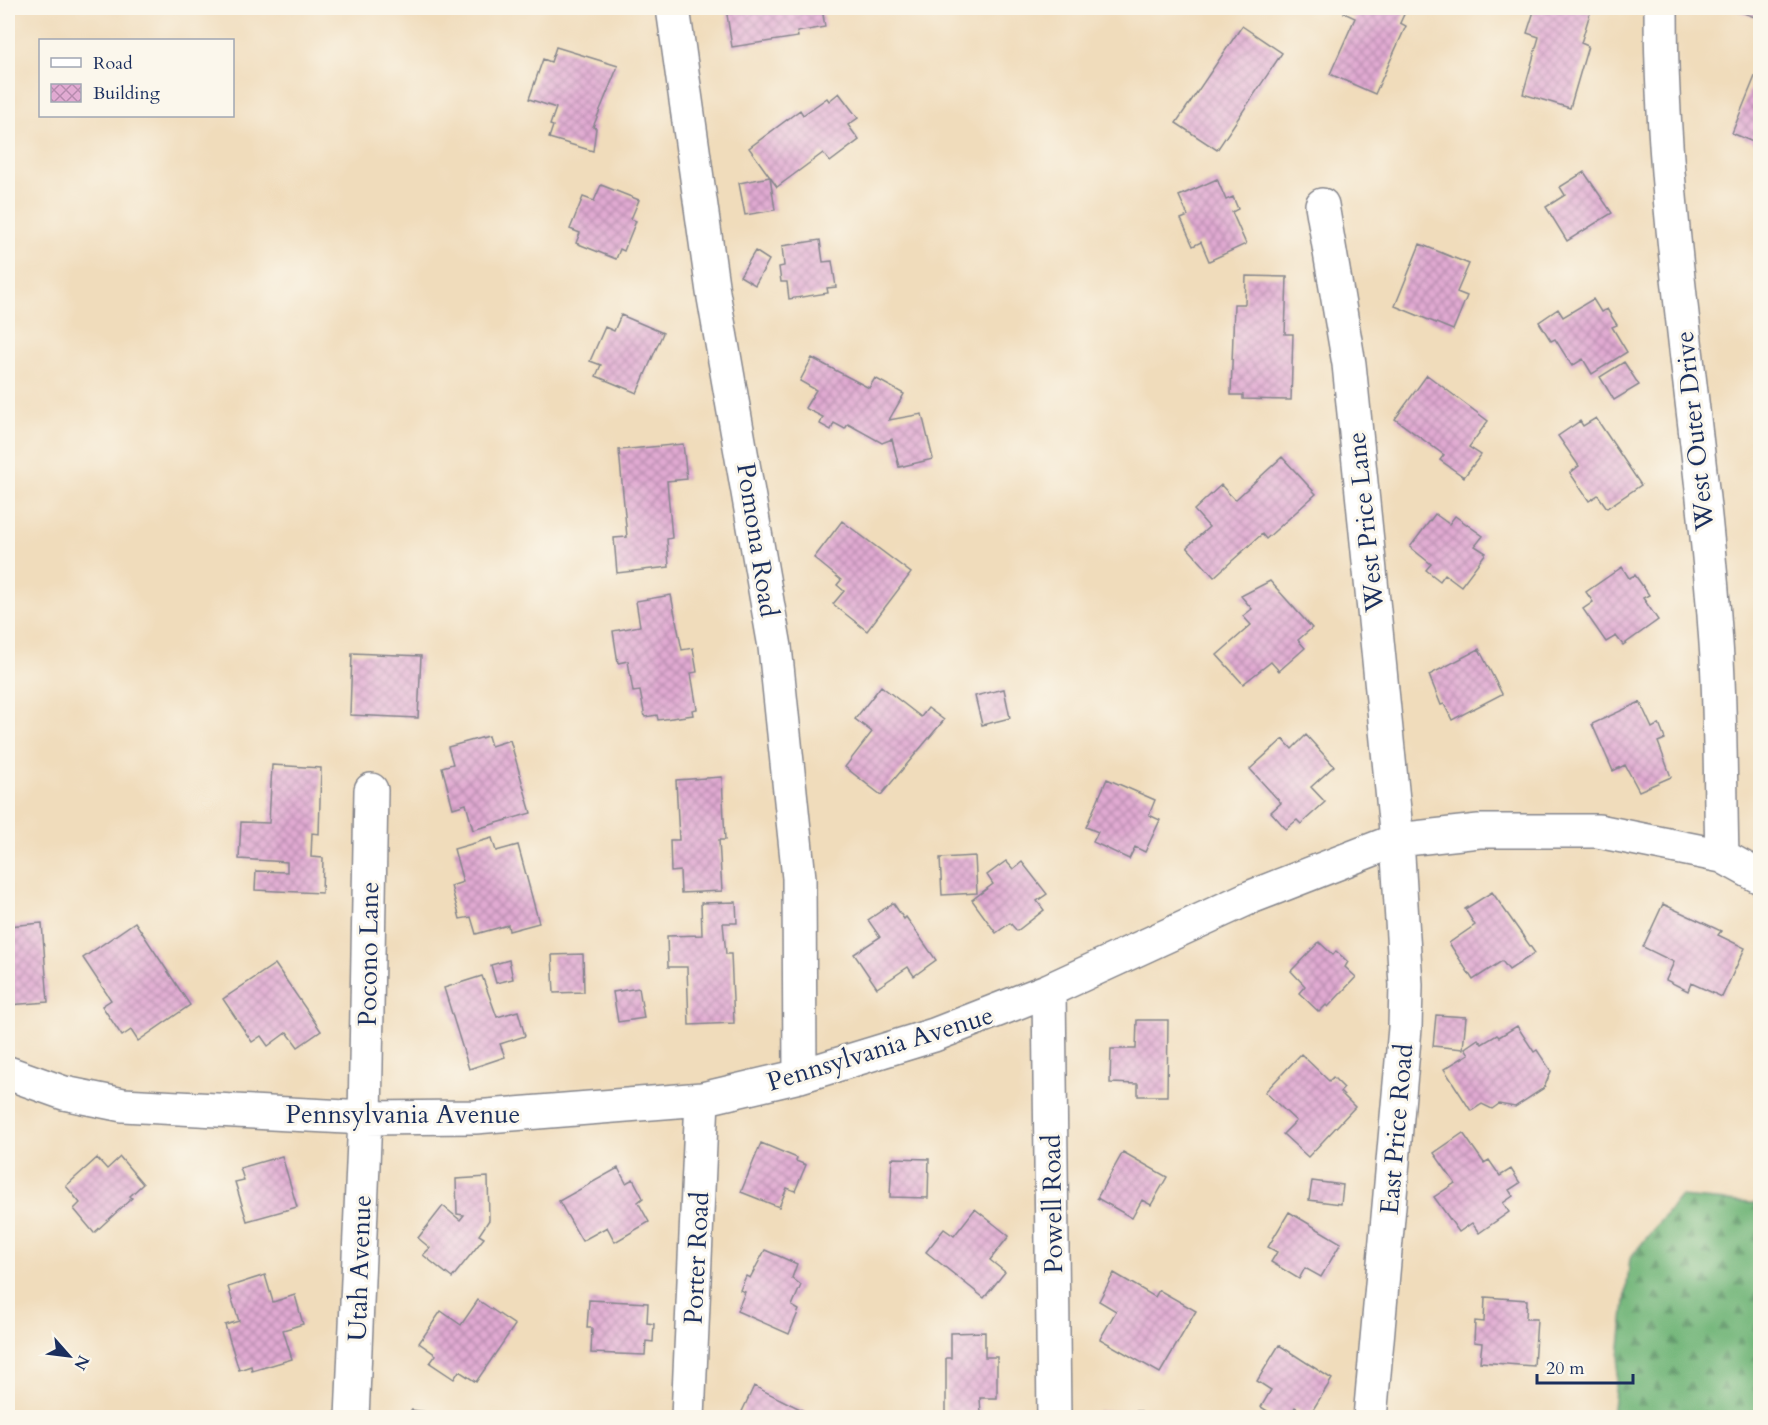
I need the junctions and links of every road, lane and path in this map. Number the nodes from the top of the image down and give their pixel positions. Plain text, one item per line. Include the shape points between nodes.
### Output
1 (672, 8) edge
2 (1661, 8) edge
3 (1322, 205) dead end
4 (371, 790) dead end
5 (1397, 840) junction
6 (1722, 856) junction
7 (1761, 877) edge
8 (1050, 990) junction
9 (8, 1073) edge
10 (800, 1076) junction
11 (702, 1099) junction
12 (365, 1118) junction
13 (352, 1418) edge
14 (688, 1418) edge
15 (1054, 1418) edge
16 (1370, 1418) edge

1 - 10 street, Pomona Road via 710,270 775,647 799,878
2 - 6 street, West Outer Drive via 1673,240 1716,642
3 - 5 street, West Price Lane via 1349,364
4 - 12 street, Pocono Lane
5 - 6 street, Pennsylvania Avenue via 1479,831 1598,831
5 - 8 street, Pennsylvania Avenue via 1251,897
5 - 16 street, East Price Road via 1405,1028
6 - 7 street, Pennsylvania Avenue
8 - 10 street, Pennsylvania Avenue via 934,1035
8 - 15 street, Powell Road
9 - 12 street, Pennsylvania Avenue via 64,1093 123,1105
10 - 11 street, Pennsylvania Avenue
11 - 12 street, Pennsylvania Avenue via 476,1118
11 - 14 street, Porter Road
12 - 13 street, Utah Avenue

